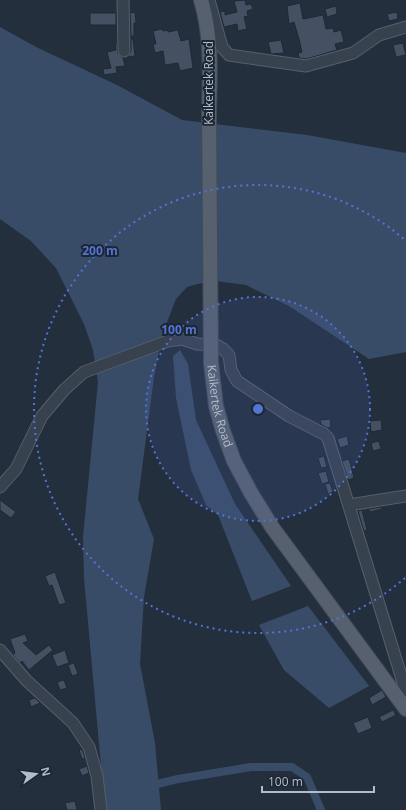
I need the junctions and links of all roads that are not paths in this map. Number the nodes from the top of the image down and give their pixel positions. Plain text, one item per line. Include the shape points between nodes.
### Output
1 (123, 0) edge
2 (201, 0) edge
3 (209, 0) edge
4 (406, 27) edge
5 (124, 52) dead end
6 (0, 488) edge
7 (406, 496) edge
8 (349, 505) junction
9 (0, 650) edge
10 (406, 692) edge
11 (406, 709) edge
12 (101, 810) edge

1 - 5 street
2 - 11 main road, Kaikertek Road, bridge via 208,22 209,43 211,363 216,406 234,461 250,493 272,527
3 - 4 street via 222,47 229,55 306,66 353,53 379,36
6 - 8 street via 16,469 42,416 64,390 84,372 168,341 182,339 198,344 216,345 223,349 229,355 231,370 237,382 289,416 324,434 331,443
7 - 8 street
8 - 10 street
9 - 12 street via 27,680 73,723 89,747 97,776

